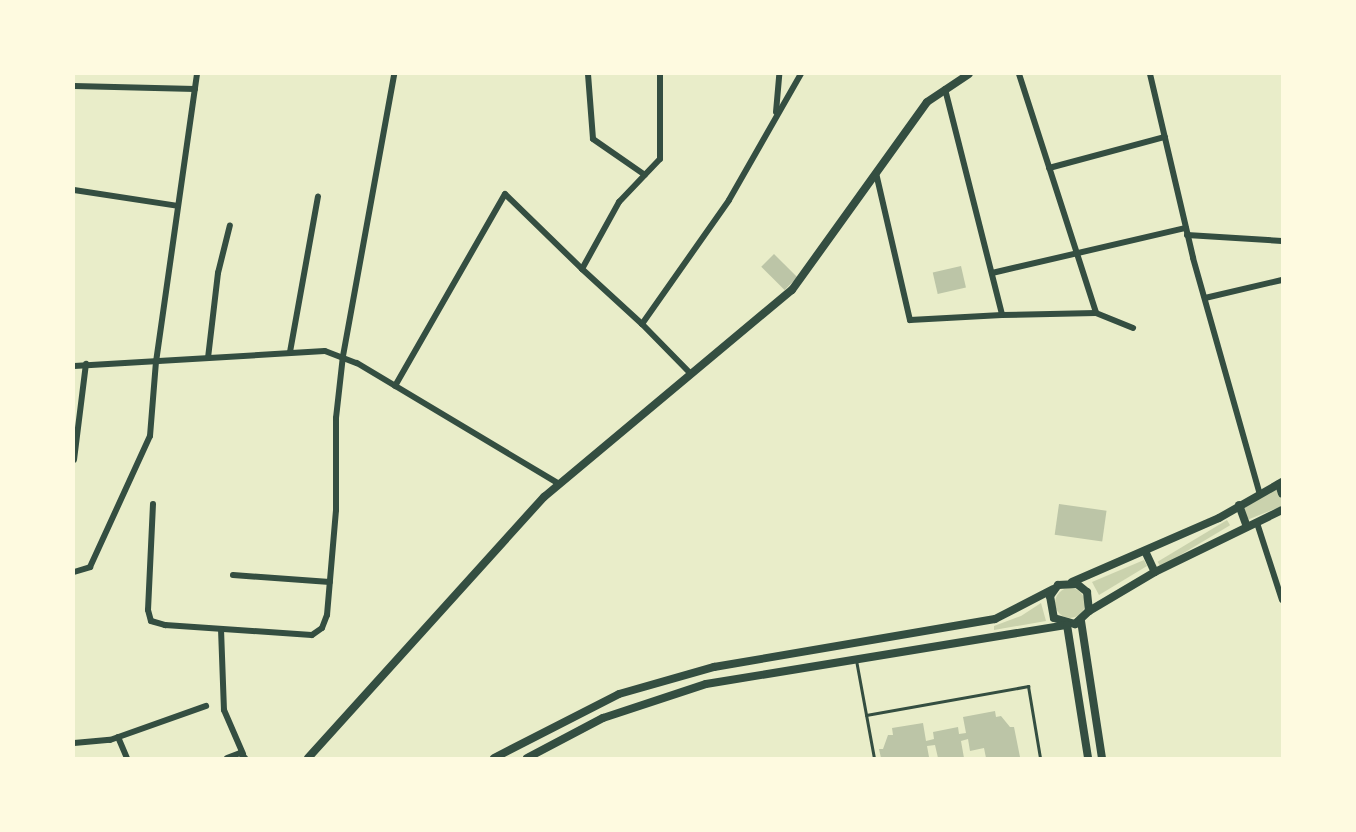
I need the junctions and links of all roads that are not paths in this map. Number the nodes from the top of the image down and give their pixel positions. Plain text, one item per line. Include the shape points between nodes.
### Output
1 (197, 74) edge
2 (394, 74) edge
3 (588, 74) edge
4 (660, 74) edge
5 (779, 74) edge
6 (801, 74) edge
7 (969, 74) edge
8 (1018, 74) edge
9 (1150, 74) edge
10 (74, 86) edge
11 (195, 88) junction
12 (945, 89) junction
13 (776, 115) junction
14 (1165, 137) junction
15 (1049, 168) junction
16 (876, 173) junction
17 (645, 175) junction
18 (74, 190) edge
19 (318, 196) dead end
20 (178, 206) junction
21 (230, 225) dead end
22 (1187, 231) junction
23 (1282, 241) edge
24 (1077, 253) junction
25 (582, 268) junction
26 (992, 273) junction
27 (1282, 280) edge
28 (1205, 298) junction
29 (1096, 313) junction
30 (1002, 315) junction
31 (642, 324) junction
32 (1133, 328) dead end
33 (291, 352) junction
34 (343, 356) junction
35 (208, 358) junction
36 (156, 362) junction
37 (86, 364) junction
38 (74, 366) edge
39 (691, 374) junction
40 (395, 386) junction
41 (74, 460) edge
42 (1281, 483) edge
43 (559, 484) junction
44 (1260, 494) junction
45 (1282, 494) edge
46 (153, 504) dead end
47 (1239, 505) junction
48 (1282, 510) edge
49 (1257, 523) junction
50 (1247, 527) junction
51 (1145, 551) junction
52 (74, 572) edge
53 (1155, 573) junction
54 (233, 575) dead end
55 (330, 582) junction
56 (1071, 582) junction
57 (1053, 589) junction
58 (1282, 600) edge
59 (1089, 611) junction
60 (1081, 621) junction
61 (1067, 625) junction
62 (221, 629) junction
63 (856, 657) junction
64 (714, 668) junction
65 (717, 682) junction
66 (206, 706) dead end
67 (866, 715) junction
68 (118, 737) junction
69 (74, 743) edge
70 (244, 756) edge
71 (127, 759) edge
72 (227, 759) edge
73 (308, 759) edge
74 (494, 759) edge
75 (527, 759) edge
76 (874, 759) edge
77 (1040, 759) edge
78 (1089, 759) edge
79 (1102, 759) edge

1 - 11 street
2 - 34 street
3 - 17 street via 593,139
4 - 17 street via 660,159
5 - 13 street
6 - 13 street
7 - 12 street
8 - 15 street
9 - 14 street
10 - 11 street
11 - 20 street
12 - 16 street via 927,102
12 - 26 street
13 - 31 street via 729,200
14 - 15 street
14 - 22 street
15 - 24 street
16 - 30 street via 910,320
16 - 39 street via 792,290
17 - 25 street via 619,202
18 - 20 street
19 - 33 street
20 - 36 street
21 - 35 street via 218,273
22 - 23 street
22 - 24 street
22 - 28 street
24 - 26 street
24 - 29 street
25 - 31 street
25 - 40 street via 505,194
26 - 30 street
27 - 28 street
28 - 44 street
29 - 30 street
29 - 32 street
31 - 39 street
33 - 34 street via 325,351
33 - 35 street
34 - 40 street
34 - 55 street via 336,418 336,510
35 - 36 street
36 - 37 street
36 - 52 street via 150,436 90,567
37 - 38 street
37 - 41 street
39 - 43 street
40 - 43 street
42 - 44 street
42 - 45 street
43 - 73 street
44 - 47 street
46 - 62 street via 148,610 151,621
47 - 50 street
47 - 51 street
48 - 49 street
49 - 50 street
49 - 58 street
50 - 53 street
51 - 53 street
51 - 56 street
53 - 59 street
54 - 55 street
55 - 62 street via 327,615 322,628 312,635
56 - 57 street
56 - 59 street via 1087,592
57 - 61 street via 1050,611
57 - 64 street via 995,619
59 - 60 street
60 - 61 street
60 - 79 street
61 - 63 street
61 - 78 street
62 - 70 street via 224,710
63 - 65 street
63 - 67 lane
64 - 65 street
64 - 74 street via 619,694
65 - 75 street via 603,718
66 - 68 street
67 - 76 lane
67 - 77 lane via 1028,686
68 - 69 street
68 - 71 street
70 - 72 street

